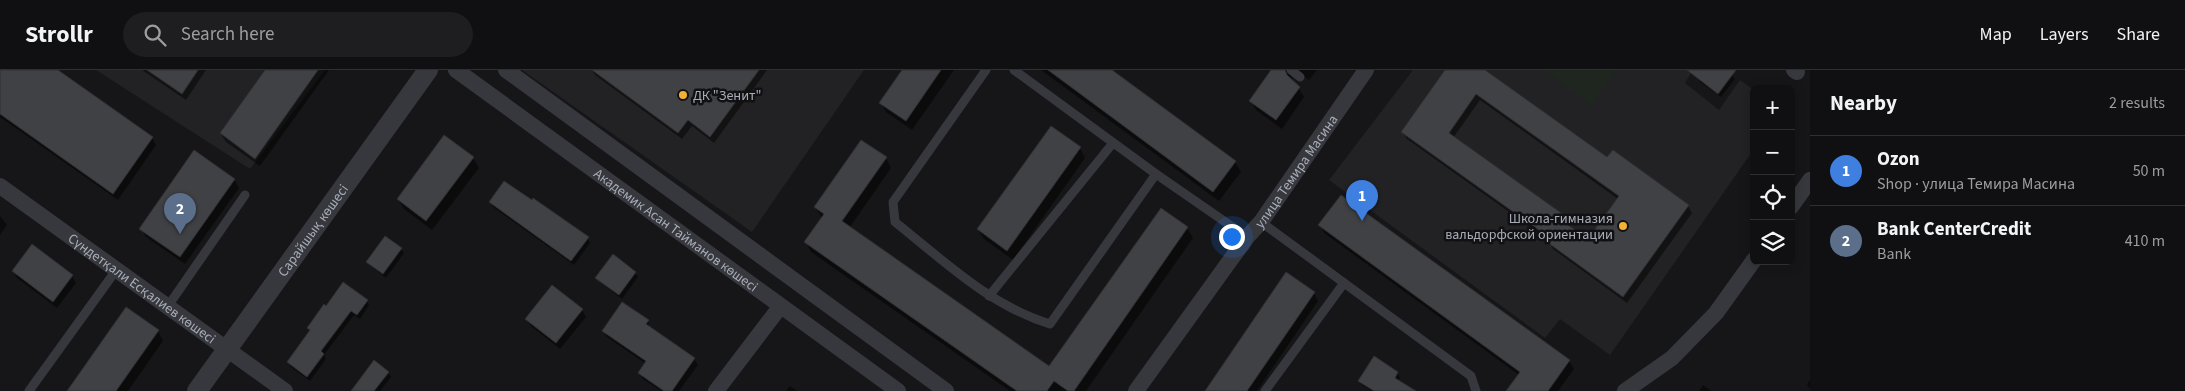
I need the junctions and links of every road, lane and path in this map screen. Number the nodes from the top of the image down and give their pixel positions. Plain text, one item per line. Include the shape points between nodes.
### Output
1 (428, 70) edge
2 (456, 70) edge
3 (506, 70) edge
4 (986, 70) edge
5 (1014, 70) edge
6 (1291, 70) edge
7 (1366, 70) edge
8 (1300, 77) dead end
9 (1113, 143) junction
10 (1156, 174) junction
11 (1810, 180) edge
12 (0, 186) edge
13 (245, 196) dead end
14 (1795, 201) edge
15 (1261, 222) junction
16 (1247, 237) junction
17 (1750, 265) edge
18 (117, 269) junction
19 (1344, 284) junction
20 (989, 296) junction
21 (168, 306) junction
22 (780, 307) junction
23 (228, 348) junction
24 (30, 391) edge
25 (197, 391) edge
26 (285, 391) edge
27 (716, 391) edge
28 (898, 391) edge
29 (946, 391) edge
30 (1136, 391) edge
31 (1265, 391) edge
32 (1476, 391) edge
33 (1625, 391) edge

1 - 23 street, Сарайшық көшесі
2 - 22 street, Академик Асан Тайманов көшесі
3 - 29 street
4 - 20 lane via 894,202 895,222
5 - 9 lane
6 - 8 lane
7 - 15 street, улица Темира Масина
9 - 10 lane
9 - 20 lane
10 - 16 lane
10 - 20 lane via 1050,324 1028,317
11 - 14 street
12 - 18 street, Сүндетқали Есқалиев көшесі
13 - 21 lane
15 - 16 street, улица Темира Масина
15 - 19 lane
16 - 30 street, улица Темира Масина
17 - 33 street via 1716,313 1685,345
18 - 21 street, Сүндетқали Есқалиев көшесі
18 - 24 lane
19 - 31 lane
19 - 32 lane via 1471,376
21 - 23 street, Сүндетқали Есқалиев көшесі
22 - 27 street
22 - 28 street, Академик Асан Тайманов көшесі
23 - 25 street, Сарайшық көшесі
23 - 26 street, Сүндетқали Есқалиев көшесі

